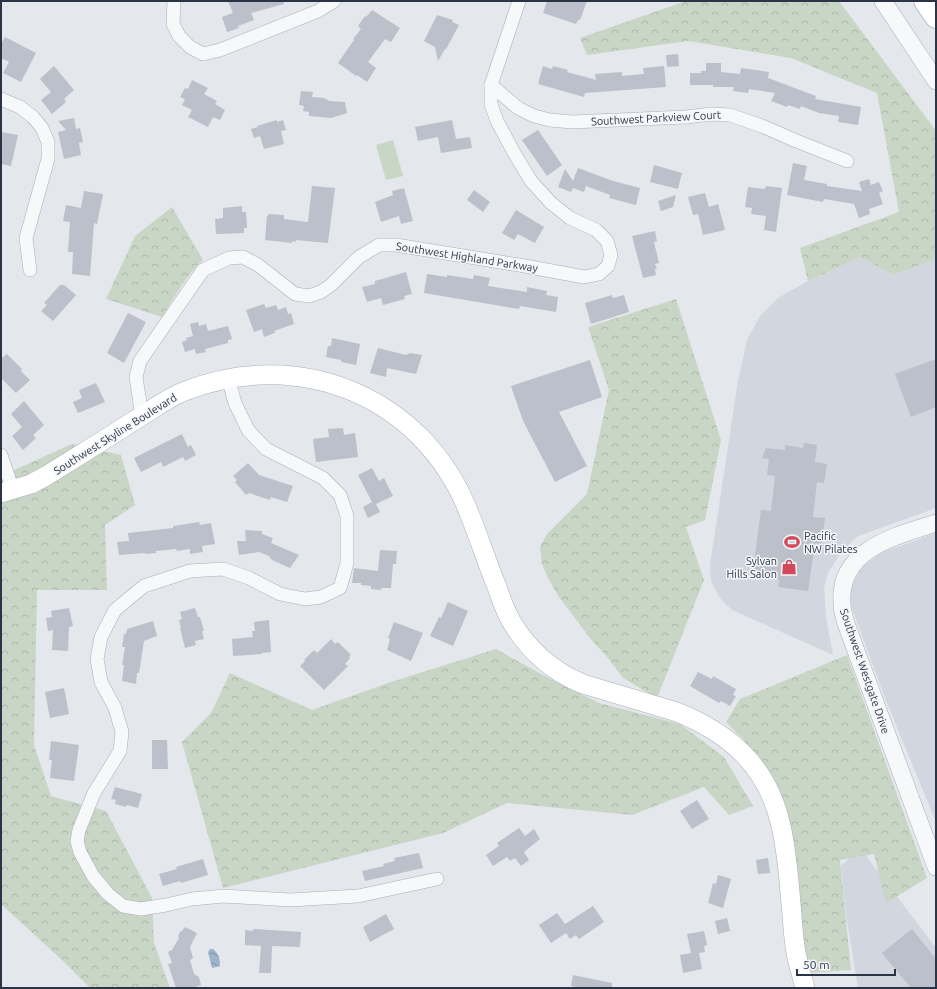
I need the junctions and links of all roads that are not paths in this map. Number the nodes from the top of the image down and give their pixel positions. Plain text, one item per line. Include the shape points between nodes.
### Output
1 (174, 1) edge
2 (334, 1) edge
3 (519, 1) edge
4 (883, 1) edge
5 (925, 1) edge
6 (936, 17) edge
7 (936, 81) edge
8 (491, 85) junction
9 (1, 99) edge
10 (847, 161) dead end
11 (30, 270) dead end
12 (228, 378) junction
13 (142, 416) junction
14 (1, 455) edge
15 (7, 492) edge
16 (936, 523) edge
17 (936, 867) edge
18 (437, 879) dead end
19 (805, 988) edge

1 - 2 street via 173,24 179,36 190,47 203,54 220,50 318,12
3 - 8 street, Southwest Highland Parkway
4 - 7 street
5 - 6 highway
8 - 10 street, Southwest Parkview Court via 518,108 550,120 572,122 730,115
8 - 13 street, Southwest Highland Parkway via 491,104 497,121 531,181 551,203 570,218 596,230 607,241 611,255 608,266 599,274 584,277 396,245 379,245 359,257 331,285 309,296 295,294 258,265 243,257 229,258 202,270 140,361 136,377
9 - 11 street via 20,107 33,117 42,128 48,142 48,159 26,238
12 - 13 main road, Southwest Skyline Boulevard via 172,397
12 - 18 street via 235,403 248,430 266,449 323,478 340,495 347,516 347,563 340,588 321,597 305,599 280,594 249,578 223,569 190,571 144,586 115,610 101,637 97,660 101,682 115,708 122,732 120,752 94,793 85,815 77,841 80,852 93,876 108,894 123,906 141,909 224,896 290,900 358,896
12 - 19 main road, Southwest Skyline Boulevard via 266,375 319,380 372,400 402,420 434,452 453,480 468,511 510,619 535,652 571,679 691,717 716,731 741,750 765,783 781,825 796,950
13 - 15 main road, Southwest Skyline Boulevard via 46,476
14 - 15 street
16 - 17 street, Southwest Westgate Drive via 889,539 864,553 848,572 842,597 848,630

